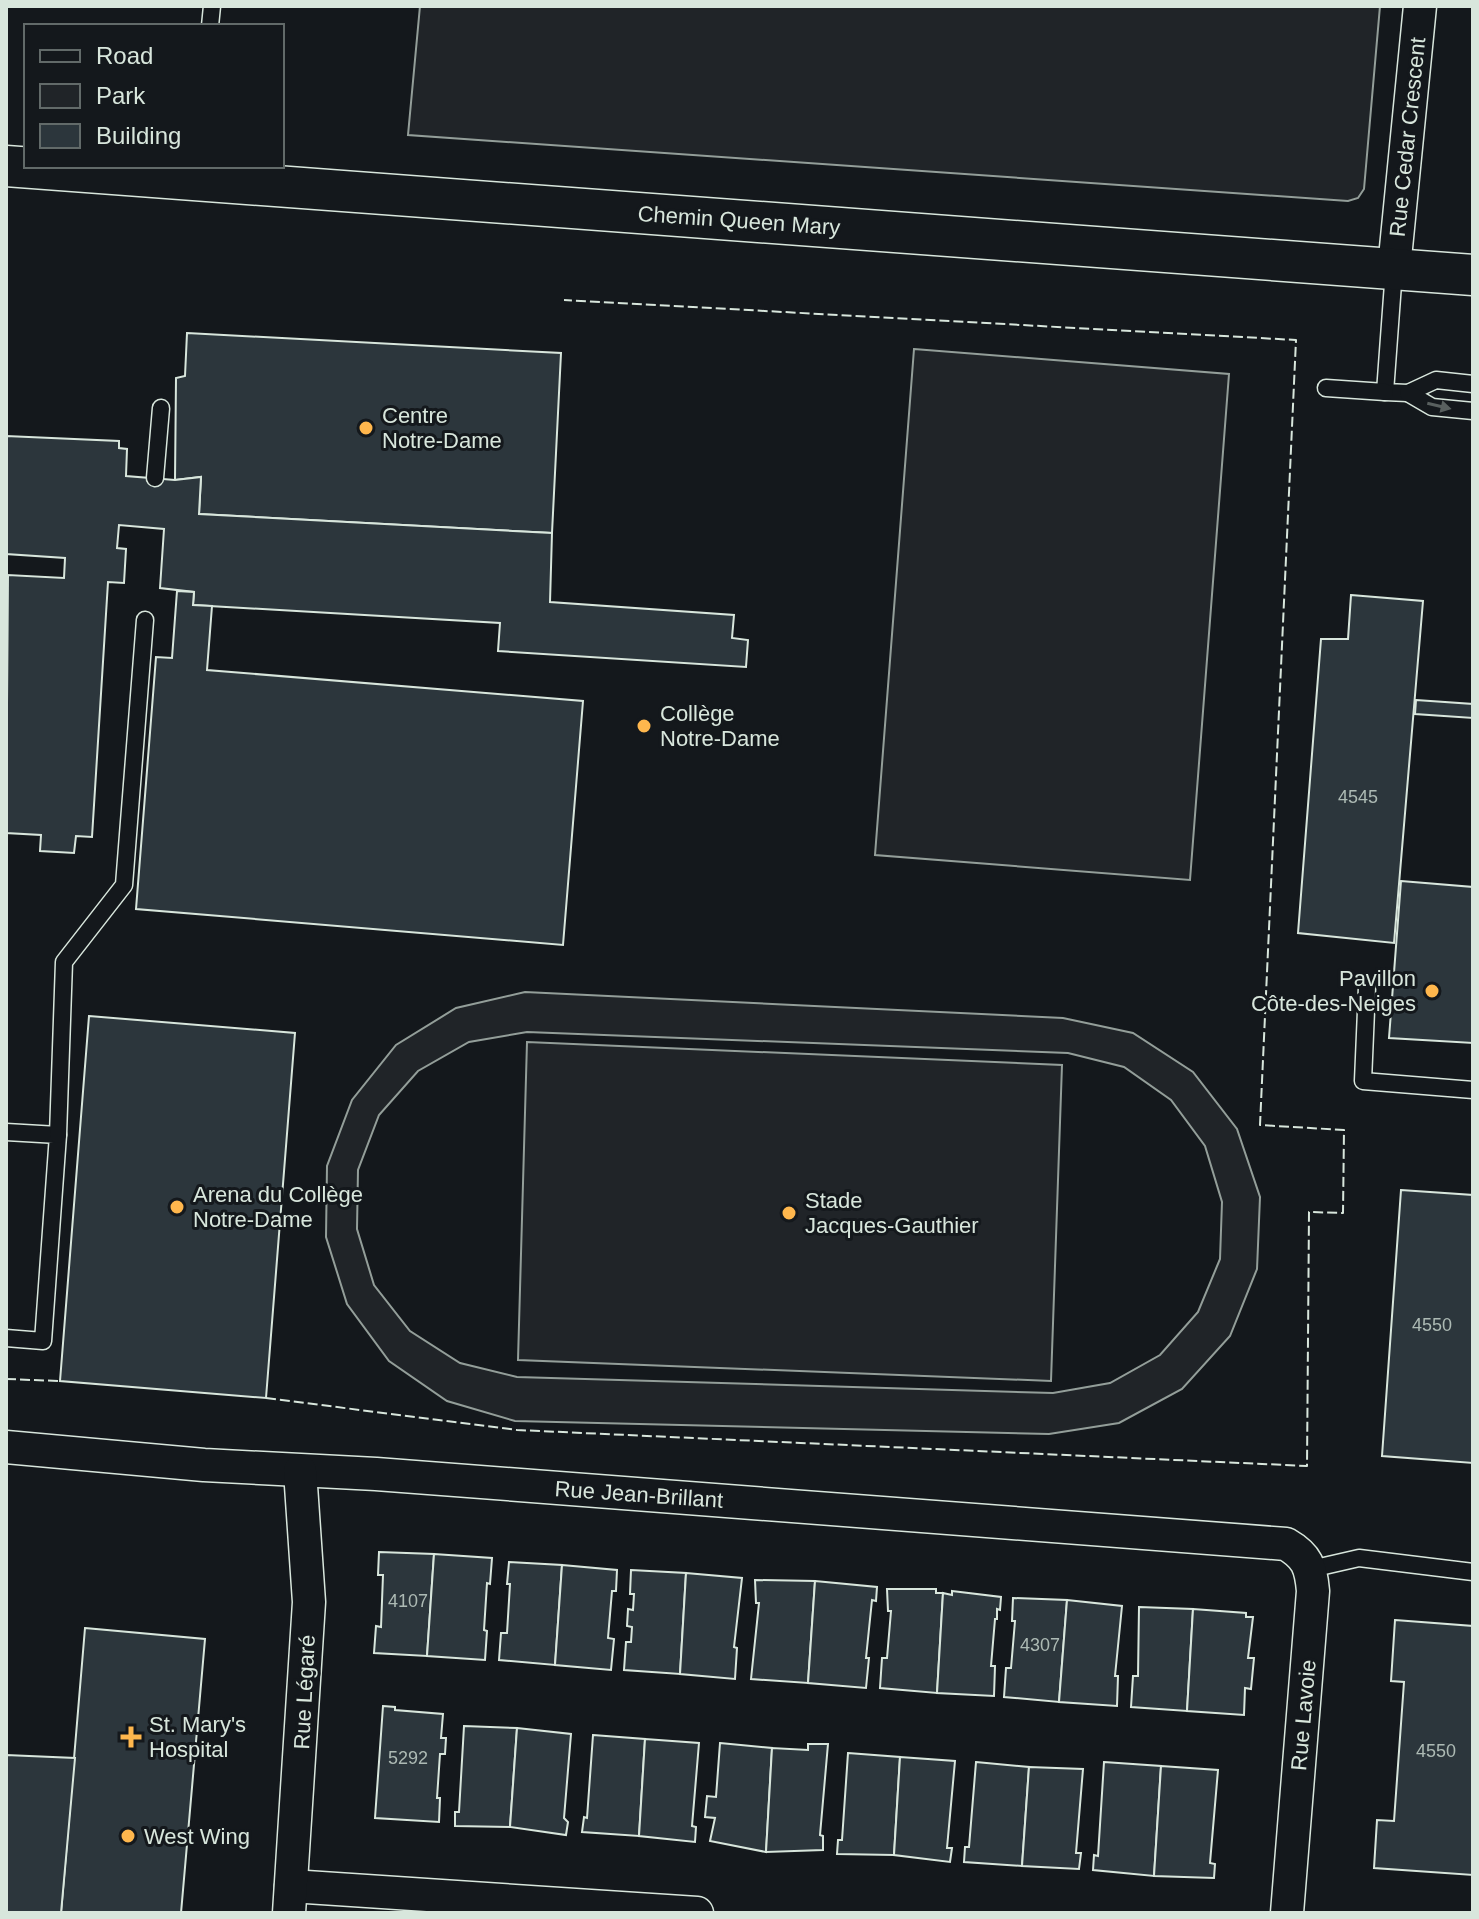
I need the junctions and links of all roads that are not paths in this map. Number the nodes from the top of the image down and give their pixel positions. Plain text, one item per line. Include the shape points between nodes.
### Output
1 (1420, 6) edge
2 (60, 168) edge
3 (195, 173) edge
4 (1394, 268) junction
5 (1473, 275) edge
6 (1473, 384) edge
7 (1326, 388) dead end
8 (1385, 392) junction
9 (1408, 393) junction
10 (161, 408) dead end
11 (1473, 411) edge
12 (155, 478) dead end
13 (145, 620) dead end
14 (1367, 987) dead end
15 (1473, 1090) edge
16 (6, 1132) edge
17 (58, 1135) junction
18 (6, 1338) edge
19 (6, 1447) edge
20 (300, 1471) junction
21 (1311, 1569) junction
22 (1473, 1572) edge
23 (290, 1899) edge
24 (697, 1913) edge
25 (1287, 1913) edge

1 - 4 street, Rue Cedar Crescent
2 - 3 street, Chemin Queen Mary
3 - 4 street, Chemin Queen Mary
4 - 5 street, Chemin Queen Mary
4 - 8 lane
6 - 9 lane via 1436,380
7 - 8 lane
8 - 9 lane
9 -> 11 lane via 1432,407
10 - 12 lane
13 - 17 lane via 124,885 64,962
14 - 15 lane via 1363,1081
16 - 17 lane
17 - 18 lane via 43,1341
19 - 20 street, Rue Jean-Brillant
20 - 21 street, Rue Jean-Brillant via 1272,1541 1302,1553
20 - 23 street, Rue Légaré via 309,1602
21 - 22 lane via 1359,1558
21 - 25 street, Rue Lavoie
23 - 24 street

